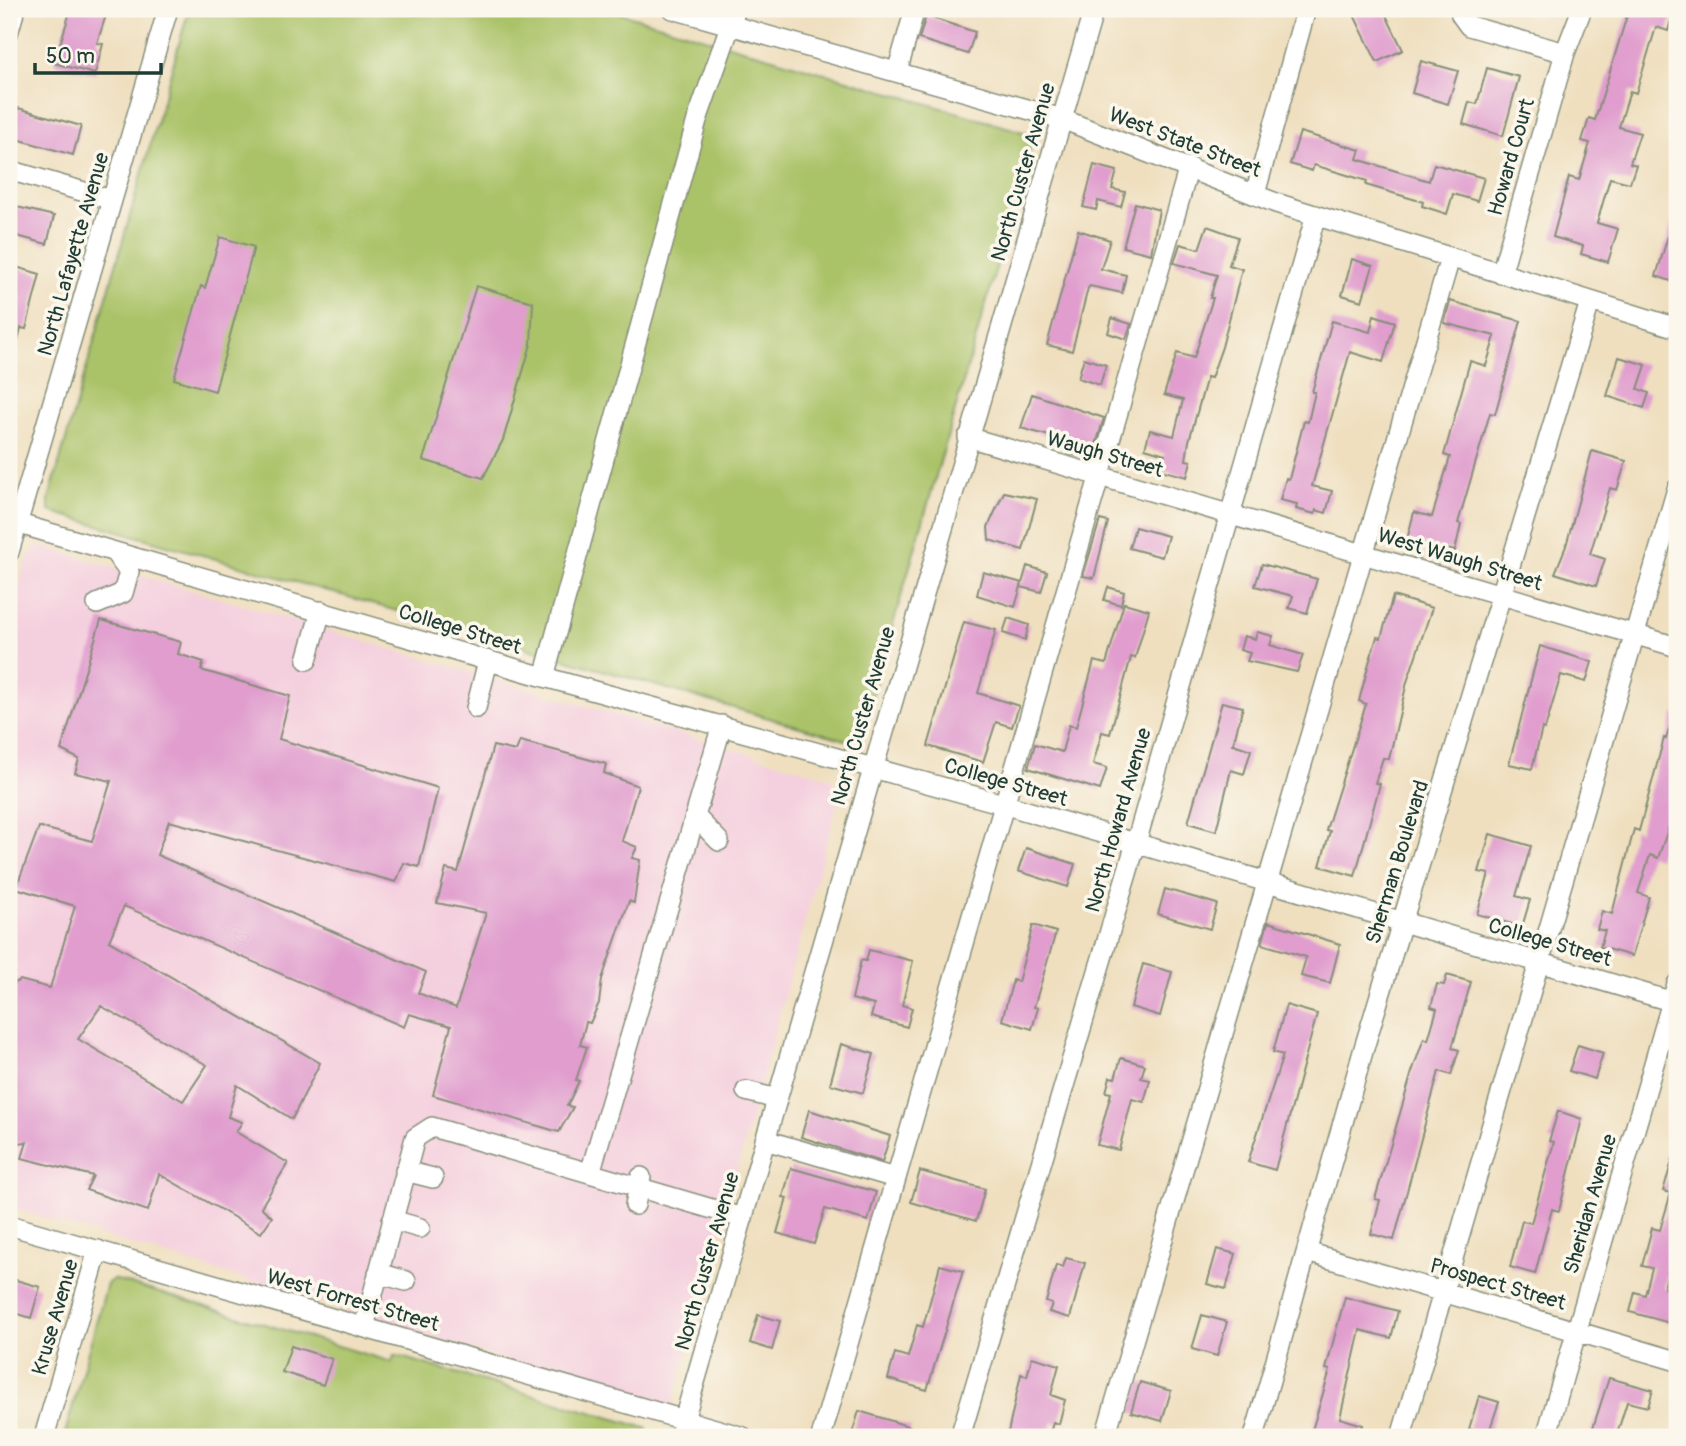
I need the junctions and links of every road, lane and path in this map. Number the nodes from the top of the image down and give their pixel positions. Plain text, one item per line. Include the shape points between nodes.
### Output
1 (15, 9) edge
2 (168, 9) edge
3 (673, 9) edge
4 (915, 9) edge
5 (1094, 9) edge
6 (1306, 9) edge
7 (1463, 9) edge
8 (1582, 9) edge
9 (734, 17) edge
10 (9, 30) edge
11 (1565, 53) junction
12 (897, 72) junction
13 (1062, 119) junction
14 (1189, 167) junction
15 (9, 170) edge
16 (1255, 194) junction
17 (112, 200) junction
18 (1315, 215) junction
19 (1450, 258) junction
20 (1501, 274) junction
21 (1590, 302) junction
22 (1677, 328) edge
23 (968, 437) junction
24 (1098, 475) junction
25 (1677, 489) edge
26 (1230, 514) junction
27 (13, 522) edge
28 (9, 552) edge
29 (115, 553) junction
30 (1362, 553) junction
31 (1501, 595) junction
32 (97, 604) dead end
33 (321, 611) junction
34 (1634, 634) junction
35 (1677, 647) edge
36 (307, 660) dead end
37 (488, 661) junction
38 (544, 677) junction
39 (476, 708) dead end
40 (722, 725) junction
41 (872, 768) junction
42 (1003, 804) junction
43 (695, 816) junction
44 (719, 841) dead end
45 (1136, 843) junction
46 (1266, 882) junction
47 (1402, 922) junction
48 (1539, 962) junction
49 (1675, 996) edge
50 (746, 1091) dead end
51 (777, 1099) junction
52 (765, 1140) junction
53 (405, 1171) junction
54 (590, 1173) junction
55 (433, 1178) dead end
56 (895, 1178) junction
57 (743, 1218) junction
58 (391, 1220) junction
59 (9, 1225) edge
60 (420, 1228) dead end
61 (98, 1250) junction
62 (1307, 1252) junction
63 (378, 1273) junction
64 (406, 1281) dead end
65 (1443, 1292) junction
66 (364, 1327) junction
67 (1577, 1331) junction
68 (1677, 1361) edge
69 (682, 1429) edge
70 (44, 1437) edge
71 (743, 1437) edge
72 (821, 1437) edge
73 (960, 1437) edge
74 (1105, 1437) edge
75 (1254, 1437) edge
76 (1401, 1437) edge
77 (1546, 1437) edge

1 - 10 street
2 - 17 street, North Lafayette Avenue
3 - 9 street, West State Street
4 - 12 street
5 - 13 street, North Custer Avenue
6 - 16 street
7 - 11 street via 1461,15 1469,26
8 - 11 street, Howard Court
9 - 12 street, West State Street
9 - 38 street via 698,120
11 - 20 street, Howard Court
12 - 13 street, West State Street
13 - 14 street, West State Street
13 - 23 street, North Custer Avenue
14 - 16 street, West State Street
14 - 24 street
15 - 17 street
16 - 18 street, West State Street
17 - 27 street, North Lafayette Avenue
18 - 19 street, West State Street
18 - 26 street, North Howard Avenue
19 - 20 street, West State Street
19 - 30 street
20 - 21 street, West State Street
21 - 22 street, West State Street
21 - 31 street, Sherman Boulevard
23 - 24 street, Waugh Street
23 - 41 street, North Custer Avenue
24 - 26 street, Waugh Street
24 - 42 street
25 - 34 street
26 - 30 street, West Waugh Street
26 - 45 street, North Howard Avenue
27 - 28 street, North Lafayette Avenue
27 - 29 street, College Street
29 - 32 street via 129,572 123,593
29 - 33 street, College Street
30 - 31 street, West Waugh Street
30 - 46 street
31 - 34 street, West Waugh Street
31 - 47 street, Sherman Boulevard
33 - 36 street
33 - 37 street, College Street
34 - 35 street, West Waugh Street
34 - 48 street
37 - 38 street, College Street
37 - 39 street
38 - 40 street, College Street
40 - 41 street, College Street
40 - 43 street
41 - 42 street, College Street
41 - 51 street, North Custer Avenue
42 - 45 street, College Street
42 - 56 street
43 - 44 street
43 - 54 street
45 - 46 street, College Street
45 - 73 street, North Howard Avenue
46 - 47 street, College Street
46 - 74 street
47 - 48 street, College Street
47 - 62 street, Sherman Boulevard
48 - 49 street, College Street
48 - 65 street
49 - 67 street, Sheridan Avenue
50 - 51 street
51 - 52 street, North Custer Avenue
52 - 56 street
52 - 57 street, North Custer Avenue
53 - 54 street via 415,1138 432,1127
53 - 55 street
53 - 58 street
54 - 57 street
56 - 72 street
57 - 69 street, North Custer Avenue
58 - 60 street
58 - 63 street
59 - 61 street, West Forrest Street
61 - 66 street, West Forrest Street
61 - 70 street, Kruse Avenue
62 - 65 street, Prospect Street
62 - 75 street, Sherman Boulevard
63 - 64 street
63 - 66 street
65 - 67 street, Prospect Street
65 - 76 street
66 - 69 street, West Forrest Street
67 - 68 street, Prospect Street
67 - 77 street, Sheridan Avenue
69 - 71 street, West Forrest Street

